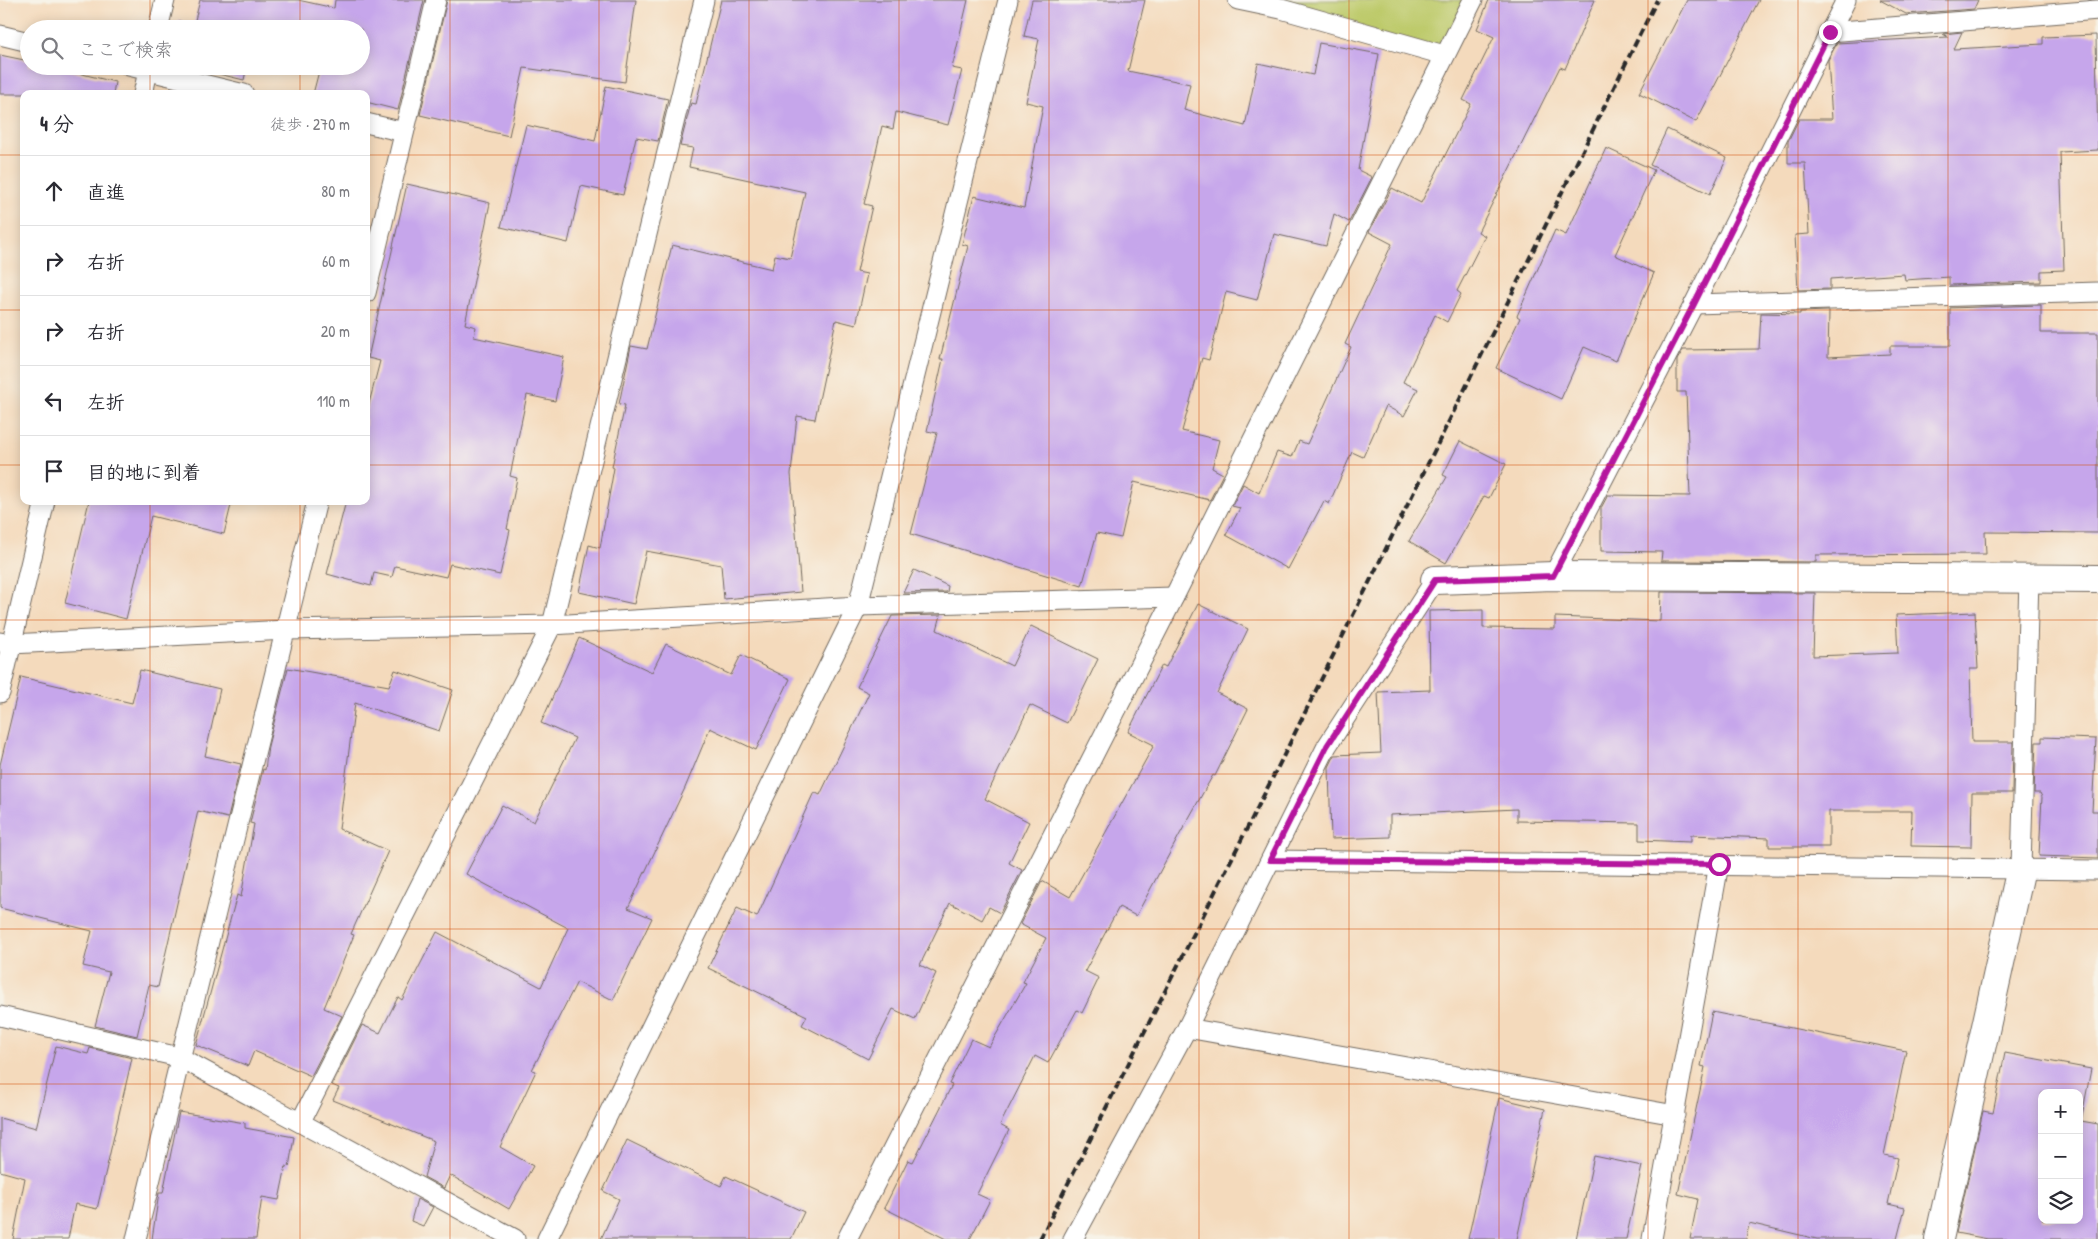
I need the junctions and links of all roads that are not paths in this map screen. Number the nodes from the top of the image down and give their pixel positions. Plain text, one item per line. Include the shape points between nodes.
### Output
1 (165, 0) edge
2 (436, 0) edge
3 (704, 0) edge
4 (1008, 0) edge
5 (1238, 0) edge
6 (1473, 0) edge
7 (1846, 0) edge
8 (1283, 5) edge
9 (2098, 10) edge
10 (160, 20) edge
11 (1830, 32) junction
12 (0, 34) edge
13 (20, 40) edge
14 (1444, 56) junction
15 (147, 75) edge
16 (175, 75) edge
17 (143, 90) edge
18 (229, 90) edge
19 (370, 124) edge
20 (404, 132) junction
21 (370, 276) edge
22 (2098, 292) edge
23 (1694, 304) junction
24 (44, 505) edge
25 (316, 505) edge
26 (1553, 576) junction
27 (2029, 578) junction
28 (2098, 579) edge
29 (1435, 580) joint
30 (1174, 597) junction
31 (858, 606) junction
32 (552, 625) junction
33 (286, 630) junction
34 (6, 643) edge
35 (0, 693) edge
36 (1270, 860) junction
37 (1719, 864) junction
38 (2021, 868) junction
39 (2098, 870) edge
40 (0, 1016) edge
41 (1187, 1028) junction
42 (179, 1057) junction
43 (1675, 1115) junction
44 (301, 1121) junction
45 (136, 1239) edge
46 (515, 1239) edge
47 (547, 1239) edge
48 (847, 1239) edge
49 (1073, 1239) edge
50 (1652, 1239) edge
51 (1939, 1239) edge

1 - 10 lane
2 - 20 lane
3 - 32 lane
4 - 31 lane
5 - 8 lane
6 - 14 lane
7 - 11 lane
8 - 14 lane
9 - 11 lane
11 - 23 lane
12 - 13 lane
14 - 30 lane
15 - 17 lane
16 - 18 lane
19 - 20 lane
20 - 21 lane
22 - 23 lane
23 - 26 lane
24 - 34 lane
25 - 33 lane
26 - 27 street
26 - 29 street
27 - 28 street
27 - 38 lane
29 - 36 lane via 1327,746
30 - 31 lane
30 - 48 lane
31 - 32 lane
31 - 47 lane
32 - 33 lane
32 - 44 lane
33 - 34 lane
33 - 42 lane
34 - 35 lane
36 - 37 lane
36 - 41 lane
37 - 38 lane
37 - 43 lane
38 - 39 lane
38 - 51 street
40 - 42 lane
41 - 43 lane
41 - 49 lane
42 - 44 lane
42 - 45 lane
43 - 50 lane
44 - 46 lane

